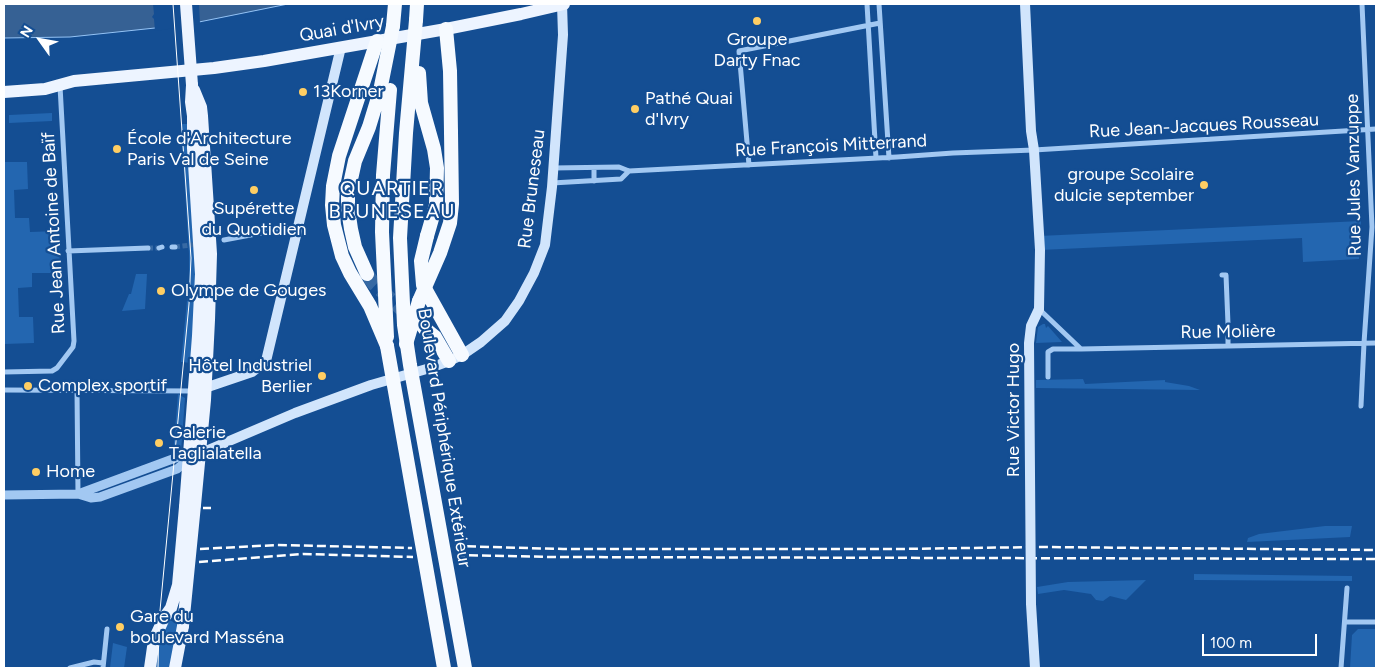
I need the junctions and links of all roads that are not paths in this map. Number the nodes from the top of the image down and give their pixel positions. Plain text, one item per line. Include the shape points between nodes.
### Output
1 (186, 4) edge
2 (395, 4) edge
3 (417, 4) edge
4 (563, 4) edge
5 (867, 4) edge
6 (879, 4) edge
7 (1025, 4) edge
8 (1362, 4) edge
9 (416, 20) junction
10 (880, 23) junction
11 (868, 24) junction
12 (446, 29) junction
13 (377, 41) junction
14 (341, 48) junction
15 (60, 86) junction
16 (385, 90) junction
17 (4, 92) edge
18 (1376, 129) edge
19 (1368, 130) junction
20 (1034, 150) junction
21 (876, 158) junction
22 (889, 158) junction
23 (749, 165) junction
24 (553, 168) junction
25 (594, 168) junction
26 (629, 171) junction
27 (594, 181) junction
28 (552, 183) junction
29 (298, 226) junction
30 (224, 240) dead end
31 (148, 248) tunnel mouth
32 (68, 251) junction
33 (367, 274) tunnel mouth
34 (1222, 275) dead end
35 (1039, 309) junction
36 (1228, 324) tunnel mouth
37 (424, 328) dead end
38 (1228, 337) tunnel mouth
39 (1364, 343) junction
40 (1376, 343) edge
41 (406, 344) junction
42 (387, 346) junction
43 (1228, 346) junction
44 (1081, 349) junction
45 (462, 355) junction
46 (449, 361) junction
47 (4, 372) edge
48 (1048, 377) dead end
49 (4, 390) edge
50 (77, 390) junction
51 (199, 390) junction
52 (1361, 406) dead end
53 (195, 456) junction
54 (78, 494) junction
55 (4, 495) edge
56 (190, 506) junction
57 (1348, 588) dead end
58 (1345, 622) junction
59 (1376, 622) edge
60 (107, 629) dead end
61 (103, 666) edge
62 (70, 668) edge
63 (150, 668) edge
64 (175, 668) edge
65 (444, 668) edge
66 (464, 668) edge
67 (1036, 668) edge
68 (1341, 668) edge

1 - 51 main road, bridge via 195,102 193,148 201,274
2 - 16 highway, bridge
3 - 9 highway, Boulevard Périphérique Extérieur
4 - 12 main road, Quai d'Ivry
4 - 24 main road, Rue Bruneseau
5 - 11 street
6 - 10 street
7 - 20 main road, Rue Victor Hugo
8 - 19 street, Rue Jules Vanzuppe
9 - 41 highway, Boulevard Périphérique Extérieur, bridge via 400,238
9 - 45 highway, bridge via 421,103 437,168 436,205 421,261 423,285
10 - 11 street
10 - 22 street
11 - 21 street
11 - 23 street via 739,51
12 - 13 main road, Quai d'Ivry
12 - 41 highway, bridge via 450,71 450,223
13 - 14 main road, Quai d'Ivry
13 - 42 highway via 339,156 332,205 342,256 370,306
14 - 15 main road, Quai d'Ivry via 224,66 74,81
14 - 29 main road
15 - 17 main road, Quai d'Ivry
15 - 32 street, Rue Jean Antoine de Baïf
16 - 33 highway via 355,161 348,193 351,229
16 - 42 highway via 382,232
18 - 19 street, Rue Jean-Jacques Rousseau
19 - 20 street, Rue Jean-Jacques Rousseau
19 - 39 street, Rue Jules Vanzuppe via 1372,227
20 - 22 street, Rue François Mitterrand
20 - 35 main road, Rue Victor Hugo via 1041,281
21 - 22 street, Rue François Mitterrand
21 - 23 street, Rue François Mitterrand
23 - 26 street, Rue François Mitterrand
24 - 25 street, Rue François Mitterrand
24 - 28 main road, Rue Bruneseau
25 - 26 street, Rue François Mitterrand via 620,167
25 - 27 street
26 - 27 street, Rue François Mitterrand via 621,179
27 - 28 street, Rue François Mitterrand
28 - 45 main road, Rue Bruneseau via 545,245 519,301 505,321
29 - 30 street
29 - 51 main road via 266,361 252,372
31 - 32 street
32 - 47 street, Rue Jean Antoine de Baïf via 73,348 52,371
34 - 36 street via 1226,275 1224,307
35 - 44 street
35 - 67 main road, Rue Victor Hugo, bridge via 1031,326 1029,343 1031,604
37 - 46 highway via 435,337
38 - 43 street
39 - 40 street, Rue Molière
39 - 43 street, Rue Molière
39 - 52 street, Rue Jules Vanzuppe
41 - 66 highway, Boulevard Périphérique Extérieur, bridge
42 - 65 highway, bridge
43 - 44 street, Rue Molière
44 - 48 street, Rue Molière via 1053,349 1048,352
45 - 46 main road, Rue Bruneseau
46 - 53 main road, Rue Bruneseau via 304,410
49 - 50 street
50 - 51 street
50 - 54 street
51 - 53 main road
53 - 54 street via 177,469 100,497
53 - 56 main road
54 - 55 street
56 - 63 main road, bridge via 178,585 171,608 154,640
56 - 64 main road, bridge via 183,626
57 - 58 street
58 - 59 street
58 - 68 street
60 - 61 street
61 - 62 street via 94,662

